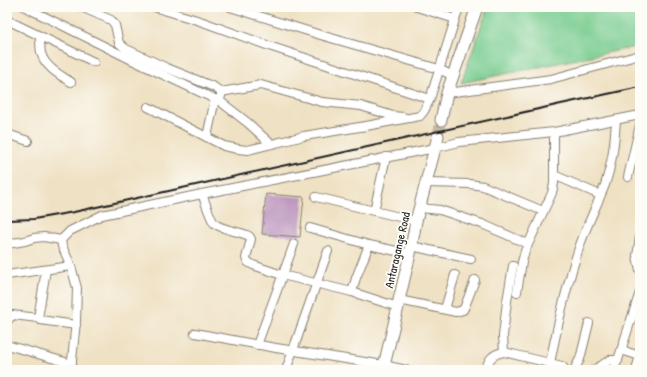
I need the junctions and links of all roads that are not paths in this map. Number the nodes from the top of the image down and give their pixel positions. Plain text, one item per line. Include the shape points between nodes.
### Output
1 (25, 7) edge
2 (81, 7) edge
3 (154, 7) edge
4 (232, 7) edge
5 (417, 7) edge
6 (459, 7) edge
7 (477, 7) edge
8 (455, 19) junction
9 (7, 20) edge
10 (40, 36) junction
11 (640, 55) edge
12 (94, 62) dead end
13 (439, 69) junction
14 (453, 76) junction
15 (71, 82) dead end
16 (221, 92) junction
17 (447, 93) junction
18 (430, 99) junction
19 (218, 100) junction
20 (148, 107) dead end
21 (640, 115) edge
22 (410, 118) junction
23 (441, 120) tunnel mouth
24 (616, 120) junction
25 (640, 125) edge
26 (554, 132) junction
27 (7, 134) edge
28 (438, 136) tunnel mouth
29 (207, 137) junction
30 (28, 141) dead end
31 (271, 144) junction
32 (435, 148) junction
33 (386, 157) junction
34 (554, 175) junction
35 (628, 177) dead end
36 (426, 183) junction
37 (202, 194) junction
38 (600, 195) junction
39 (316, 197) dead end
40 (420, 208) junction
41 (374, 211) junction
42 (543, 211) junction
43 (416, 221) junction
44 (310, 228) dead end
45 (640, 237) edge
46 (60, 240) junction
47 (7, 244) edge
48 (294, 244) dead end
49 (528, 244) junction
50 (369, 245) junction
51 (411, 250) junction
52 (328, 251) dead end
53 (471, 259) dead end
54 (71, 266) junction
55 (513, 266) dead end
56 (46, 270) junction
57 (640, 270) edge
58 (7, 275) edge
59 (282, 275) junction
60 (455, 275) dead end
61 (475, 280) dead end
62 (316, 284) junction
63 (352, 292) junction
64 (516, 292) dead end
65 (640, 292) edge
66 (398, 303) junction
67 (445, 309) junction
68 (38, 318) junction
69 (7, 321) edge
70 (589, 323) dead end
71 (76, 326) junction
72 (196, 333) dead end
73 (7, 344) edge
74 (257, 345) junction
75 (620, 350) junction
76 (293, 351) junction
77 (504, 352) junction
78 (640, 355) edge
79 (618, 360) junction
80 (550, 363) junction
81 (72, 367) edge
82 (384, 367) edge
83 (286, 370) edge
84 (406, 370) edge
85 (485, 370) edge
86 (565, 370) edge
87 (574, 370) edge
88 (594, 370) edge
89 (613, 370) edge
90 (636, 370) edge

1 - 19 street
2 - 16 street via 111,20 115,25 119,43 126,49
3 - 18 street
4 - 13 street
5 - 8 street
6 - 8 street
7 - 14 street
8 - 13 street
9 - 10 street
10 - 12 street
10 - 15 street via 41,53 48,65
11 - 17 street via 551,79
13 - 14 street
13 - 18 street
14 - 17 street
16 - 19 street
16 - 22 street via 261,85 322,102 361,106 393,116
17 - 23 street
18 - 22 street via 420,116
19 - 29 street
19 - 31 street
20 - 29 street
21 - 24 street
22 - 31 street
24 - 26 street
24 - 38 street via 614,152
25 - 35 street
26 - 32 street via 459,142
26 - 34 street
27 - 30 street
28 - 32 street, Antaragange Road
29 - 31 street via 224,146 238,149 248,150
32 - 33 street
32 - 36 street, Antaragange Road
33 - 37 street
33 - 41 street
34 - 38 street
34 - 42 street via 552,192
36 - 40 street, Antaragange Road
36 - 42 street via 483,186
37 - 46 street via 102,215 70,231
37 - 59 street via 215,223 250,236 246,258 248,262
38 - 80 street via 571,271
39 - 41 street
40 - 43 street, Antaragange Road
40 - 49 street via 440,210 482,224
41 - 43 street
42 - 49 street
43 - 51 street, Antaragange Road
44 - 50 street
45 - 57 street via 637,256
46 - 47 street via 44,237
46 - 54 street
48 - 59 street
49 - 64 street
50 - 51 street
50 - 63 street
51 - 53 street
51 - 66 street, Antaragange Road
52 - 62 street
54 - 56 street
54 - 71 street via 77,288
55 - 77 street via 503,336
56 - 58 street
56 - 68 street
59 - 62 street
59 - 74 street
60 - 67 street
61 - 67 street via 463,310 456,312
62 - 63 street
62 - 76 street
63 - 66 street
65 - 75 street
66 - 67 street
66 - 82 street, Antaragange Road
68 - 69 street via 13,315
68 - 71 street
70 - 87 street via 580,359
71 - 81 street
72 - 74 street
73 - 81 street
74 - 76 street
75 - 78 street
75 - 79 street
76 - 82 street
76 - 83 street
77 - 80 street
77 - 85 street via 492,356
78 - 90 street
79 - 88 street via 610,360
79 - 89 street
80 - 86 street via 562,366
82 - 84 street

